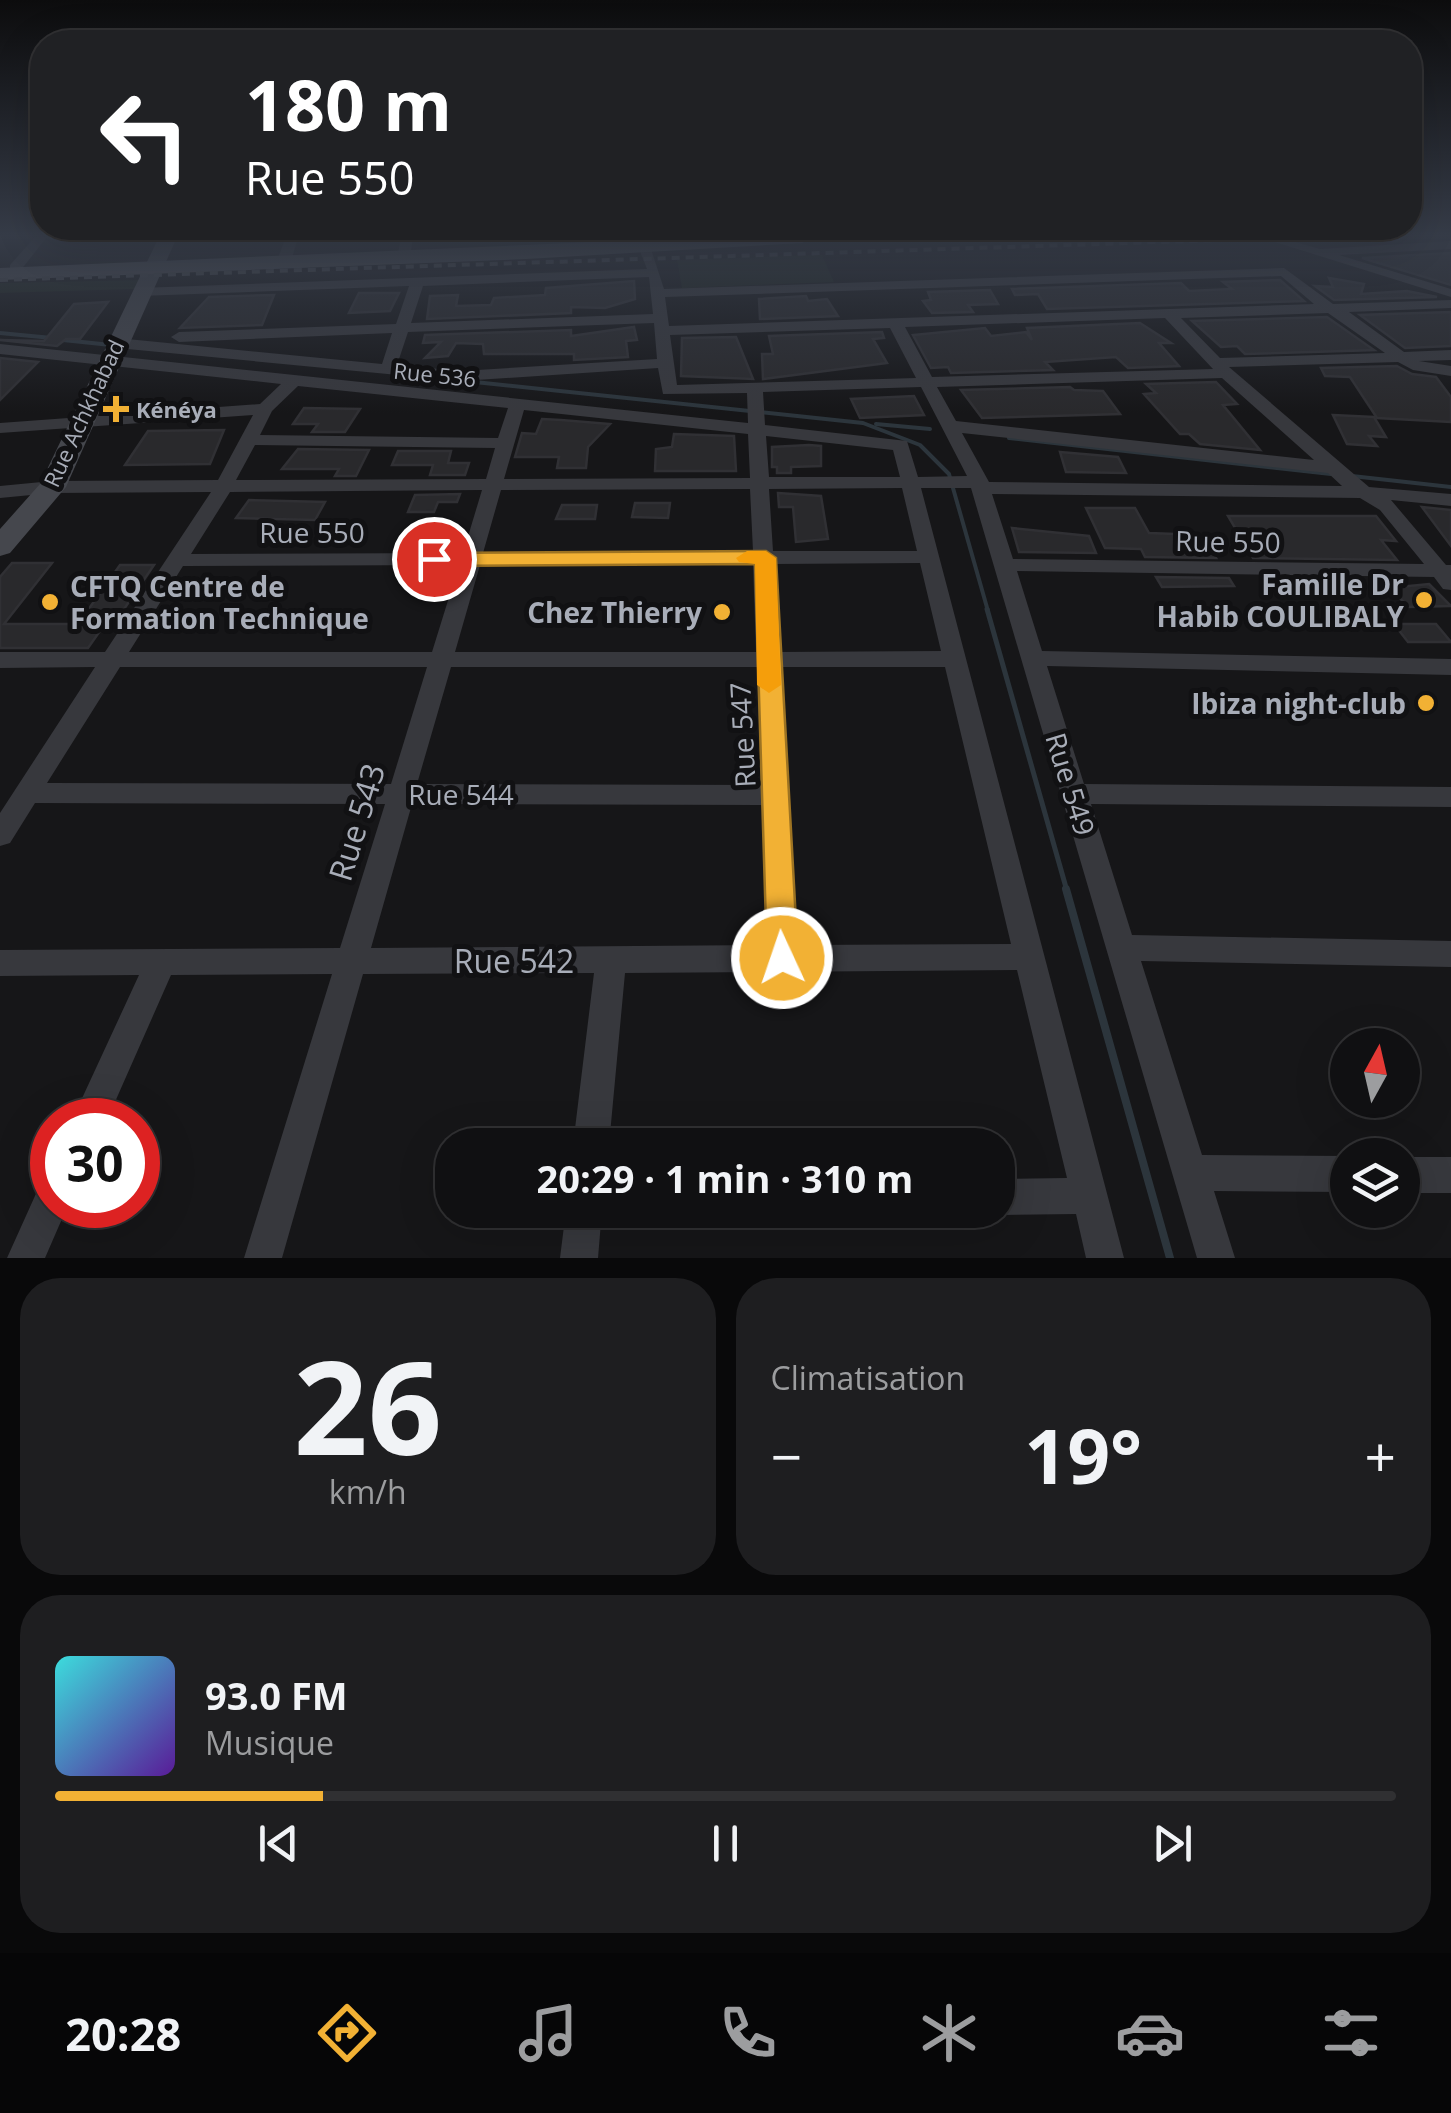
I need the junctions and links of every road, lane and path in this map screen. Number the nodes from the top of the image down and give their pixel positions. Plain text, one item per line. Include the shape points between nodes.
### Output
1 (138, 296) edge
2 (413, 296) edge
3 (657, 296) edge
4 (1317, 296) edge
5 (1451, 304) edge
6 (1331, 308) junction
7 (1169, 314) junction
8 (894, 323) junction
9 (661, 324) junction
10 (402, 328) junction
11 (0, 348) edge
12 (114, 348) junction
13 (1451, 355) edge
14 (1401, 356) junction
15 (666, 363) junction
16 (388, 369) junction
17 (1451, 371) edge
18 (1227, 374) junction
19 (292, 382) junction
20 (926, 383) junction
21 (517, 405) junction
22 (265, 409) junction
23 (756, 410) junction
24 (82, 422) junction
25 (949, 426) junction
26 (0, 428) edge
27 (249, 440) junction
28 (506, 443) junction
29 (1334, 468) junction
30 (910, 482) junction
31 (760, 483) junction
32 (494, 484) junction
33 (980, 485) junction
34 (224, 486) junction
35 (52, 487) junction
36 (1358, 487) junction
37 (0, 492) edge
38 (1451, 500) edge
39 (0, 547) edge
40 (928, 557) junction
41 (766, 558) junction
42 (471, 559) junction
43 (176, 560) junction
44 (1004, 565) junction
45 (1448, 575) edge
46 (1033, 658) junction
47 (442, 659) junction
48 (768, 659) junction
49 (954, 659) junction
50 (0, 660) edge
51 (112, 660) junction
52 (1451, 668) edge
53 (27, 792) junction
54 (401, 794) junction
55 (1074, 794) junction
56 (775, 795) junction
57 (1451, 797) edge
58 (0, 835) edge
59 (1121, 948) junction
60 (1451, 954) edge
61 (1029, 957) junction
62 (782, 958) junction
63 (611, 959) junction
64 (351, 961) junction
65 (161, 962) junction
66 (0, 963) edge
67 (99, 1098) edge
68 (594, 1128) edge
69 (1190, 1172) junction
70 (1330, 1174) edge
71 (1420, 1174) edge
72 (1451, 1175) edge
73 (1089, 1196) junction
74 (1015, 1197) edge
75 (39, 1228) edge
76 (582, 1228) edge
77 (26, 1258) edge
78 (262, 1258) edge
79 (580, 1258) edge
80 (1105, 1258) edge
81 (1216, 1258) edge

1 - 12 street, Rue Achkhabad
2 - 10 street
3 - 9 street
4 - 6 street
5 - 6 street
6 - 7 street
6 - 14 street
7 - 8 street
7 - 18 street
8 - 9 street
8 - 20 street, Rue 549
9 - 10 street
9 - 15 street
10 - 12 street
10 - 16 street
11 - 12 street
12 - 16 street
12 - 19 street, Rue 536
12 - 24 street, Rue Achkhabad
13 - 14 street
14 - 17 street via 1419,367
14 - 18 street
15 - 16 street via 461,376
15 - 23 street via 668,390
18 - 20 street
18 - 29 street
19 - 21 street, Rue 536
19 - 22 street
20 - 23 street
20 - 25 street, Rue 549
21 - 23 street, Rue 536
21 - 28 street, Rue 543
22 - 24 street
22 - 27 street
23 - 30 street via 900,446
23 - 31 street, Rue 547
24 - 26 street
24 - 35 street, Rue Achkhabad
25 - 29 street
25 - 33 street, Rue 549
27 - 28 street
27 - 34 street
28 - 32 street, Rue 543
29 - 36 street
30 - 31 street
30 - 33 street
30 - 40 street
31 - 32 street
31 - 41 street, Rue 547
32 - 34 street
32 - 42 street, Rue 543
33 - 36 street
33 - 44 street, Rue 549
34 - 35 street
34 - 43 street
35 - 37 street
35 - 39 street, Rue Achkhabad
36 - 38 street
36 - 45 street via 1387,506
40 - 41 street, Rue 550
40 - 49 street
41 - 42 street, Rue 550
41 - 48 street, Rue 547
42 - 43 street, Rue 550
42 - 47 street, Rue 543
43 - 51 street
44 - 45 street, Rue 550
44 - 46 street, Rue 549
46 - 52 street
46 - 55 street, Rue 549
47 - 48 street
47 - 51 street
47 - 54 street, Rue 543
48 - 49 street
48 - 56 street, Rue 547
49 - 61 street
50 - 51 street
51 - 53 street
53 - 54 street, Rue 544
53 - 58 street
54 - 56 street, Rue 544
54 - 64 street, Rue 543
55 - 57 street
55 - 59 street, Rue 549
56 - 62 street, Rue 547
59 - 60 street
59 - 69 street, Rue 549
61 - 62 street, Rue 542
61 - 73 street
62 - 63 street, Rue 542
63 - 64 street, Rue 542
63 - 68 street
64 - 65 street, Rue 542
64 - 78 street, Rue 543
65 - 66 street, Rue 542
65 - 67 street
69 - 70 street
69 - 81 street, Rue 549
71 - 72 street
73 - 74 street
73 - 80 street
75 - 77 street
76 - 79 street

